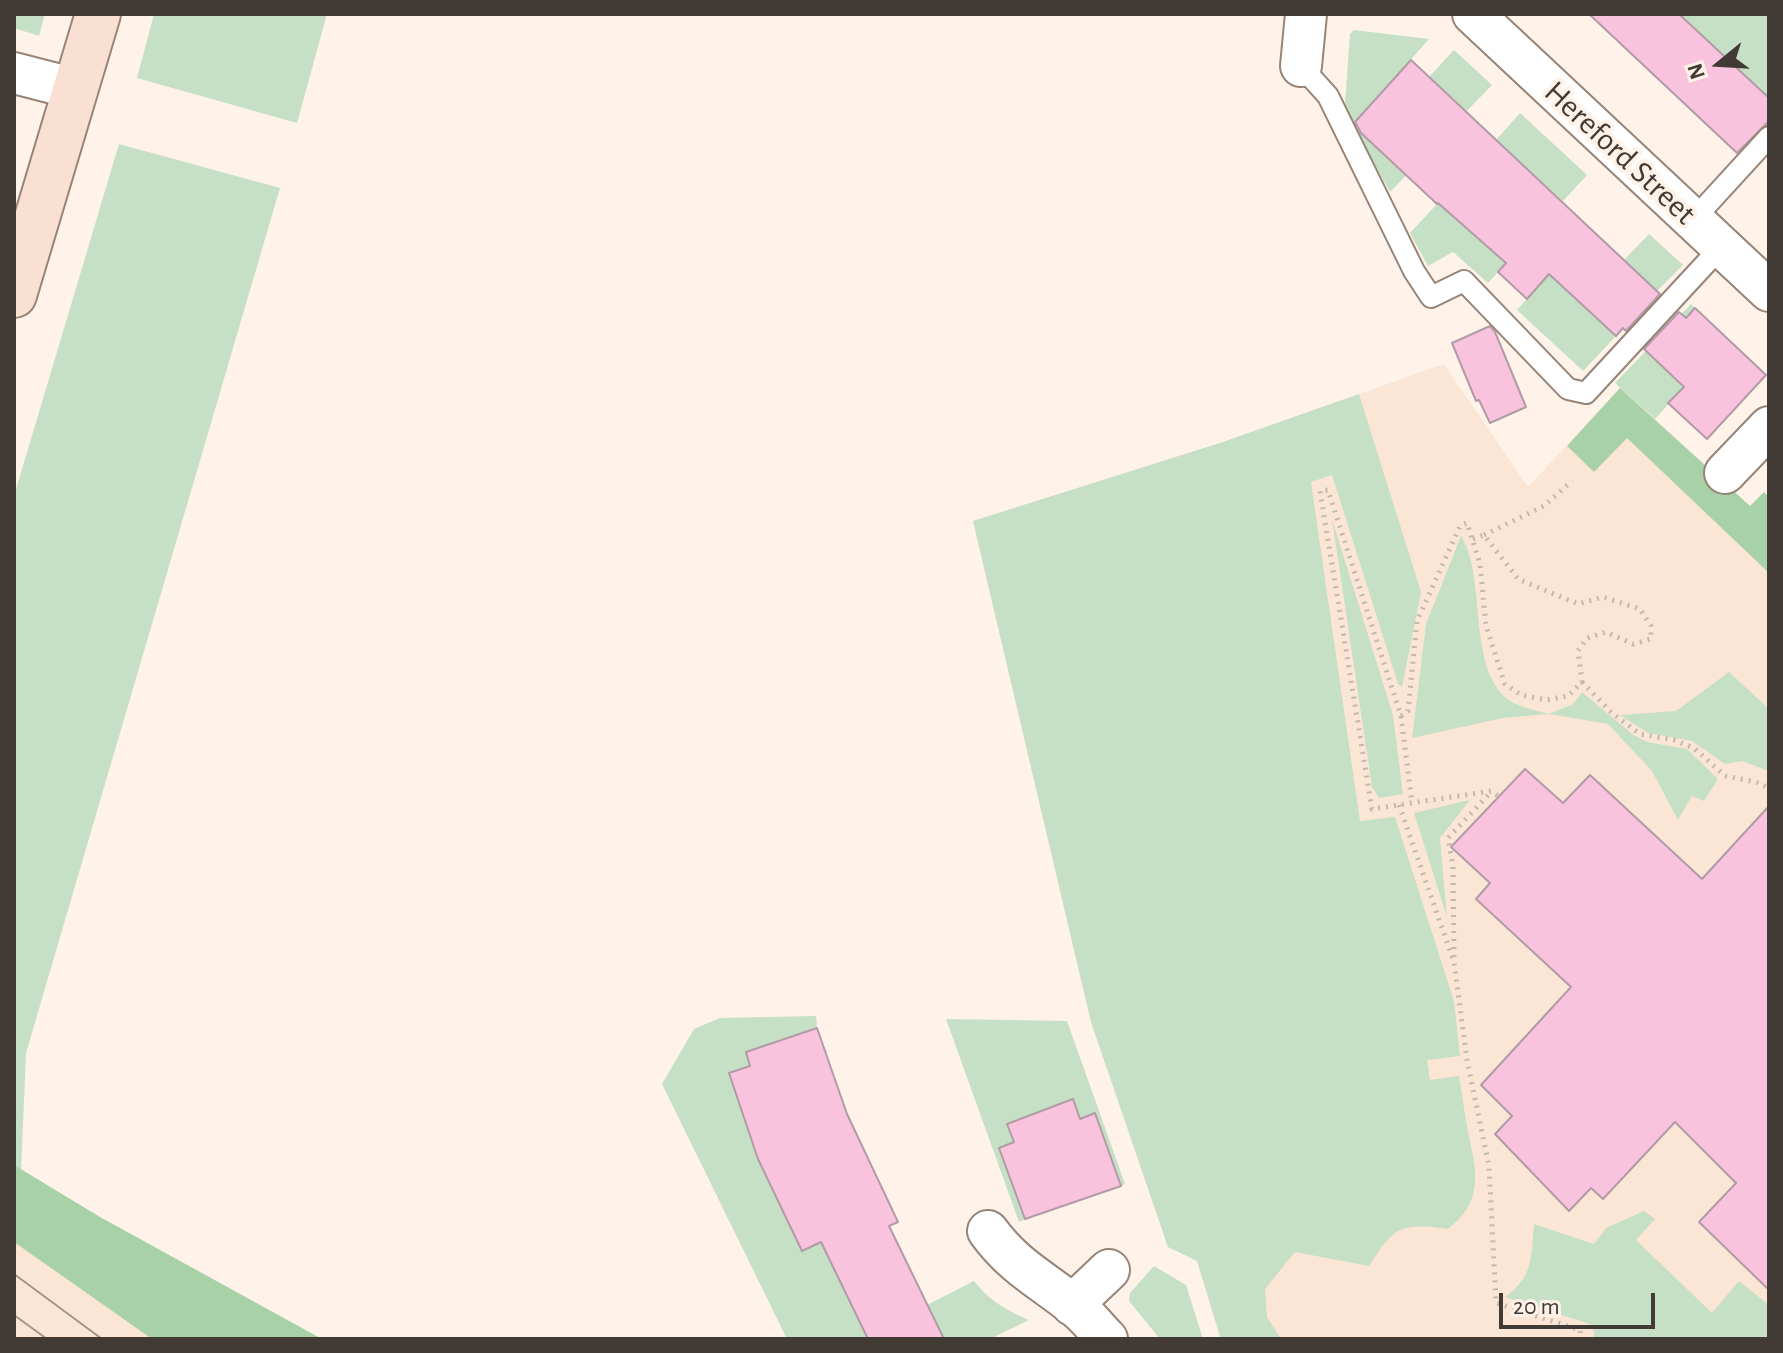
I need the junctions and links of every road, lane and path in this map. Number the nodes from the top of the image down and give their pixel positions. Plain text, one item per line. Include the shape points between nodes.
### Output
1 (98, 14) edge
2 (1306, 14) edge
3 (1473, 14) edge
4 (1301, 66) joint
5 (14, 73) edge
6 (76, 89) junction
7 (1769, 137) edge
8 (1707, 233) junction
9 (1769, 291) edge
10 (14, 295) edge
11 (1769, 427) edge
12 (1725, 473) dead end
13 (1572, 481) dead end
14 (1484, 535) junction
15 (1473, 539) junction
16 (1582, 682) junction
17 (1401, 716) junction
18 (1769, 788) edge
19 (1491, 791) junction
20 (1500, 797) dead end
21 (1412, 803) junction
22 (1399, 805) junction
23 (1454, 962) junction
24 (988, 1231) dead end
25 (1109, 1270) dead end
26 (1072, 1305) junction
27 (1107, 1339) edge
28 (1581, 1339) edge

1 - 6 main road
2 - 4 street
3 - 8 street, Hereford Street
4 - 8 lane via 1328,96 1431,297 1464,281 1568,389 1586,393
5 - 6 street
6 - 10 main road
7 - 8 lane
8 - 9 street, Hereford Street
11 - 12 street
13 - 14 path via 1544,506
14 - 15 path
14 - 16 path via 1518,579 1578,604 1603,597 1640,609 1651,626 1651,639 1633,644 1606,632 1587,638 1578,651
15 - 16 path via 1486,626 1505,684 1521,695 1546,700 1568,696
15 - 17 path via 1467,523 1460,526 1417,621 1408,711
16 - 18 path via 1640,734 1694,748 1725,776
17 - 21 path
17 - 22 path via 1328,490 1320,491 1372,809
19 - 20 path
19 - 21 path
19 - 23 path via 1448,838
21 - 22 path
22 - 23 path
23 - 28 path via 1489,1166 1496,1303 1580,1330
24 - 26 street via 1022,1269
25 - 26 street
26 - 27 street

